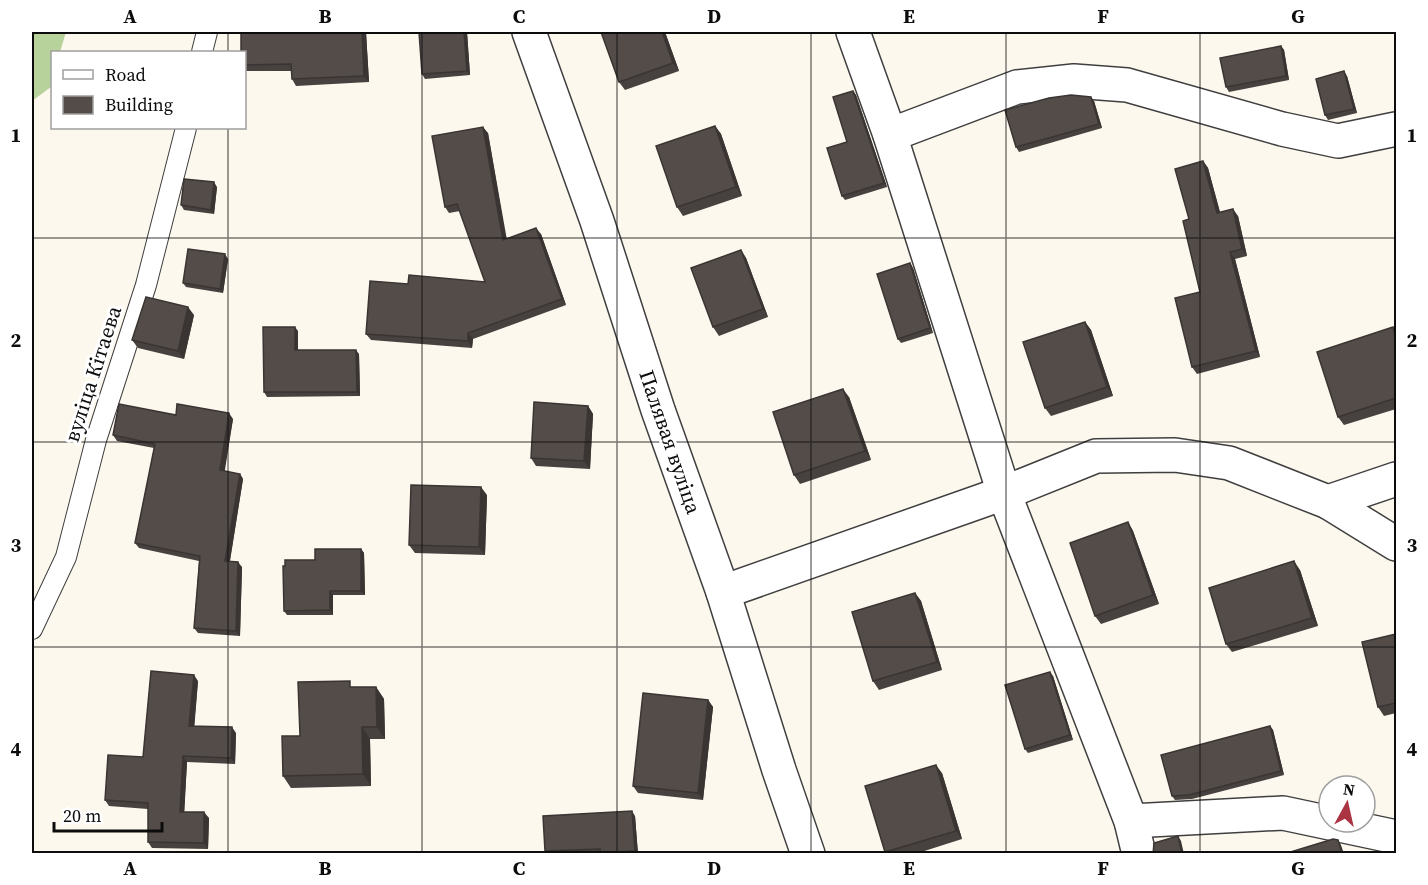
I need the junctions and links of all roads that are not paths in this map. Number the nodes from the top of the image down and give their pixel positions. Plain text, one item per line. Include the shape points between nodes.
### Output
1 (207, 32) edge
2 (529, 32) edge
3 (853, 32) edge
4 (202, 51) edge
5 (186, 129) edge
6 (1396, 129) edge
7 (890, 135) junction
8 (1396, 479) edge
9 (1004, 493) junction
10 (1328, 502) junction
11 (1396, 544) edge
12 (723, 592) junction
13 (32, 629) edge
14 (1131, 821) junction
15 (1396, 837) edge
16 (808, 854) edge
17 (1139, 854) edge

1 - 4 lane
2 - 12 street, Палявая вуліца
3 - 7 street
5 - 13 lane, вуліца Кітаева via 146,285 96,440 66,557
6 - 7 street via 1338,141 1127,85 1074,81 1017,87
7 - 9 street
8 - 10 street
9 - 10 street via 1096,456 1175,455 1230,463
9 - 12 street
9 - 14 street
10 - 11 street
12 - 16 street, Палявая вуліца
14 - 15 street via 1283,813
14 - 17 street

